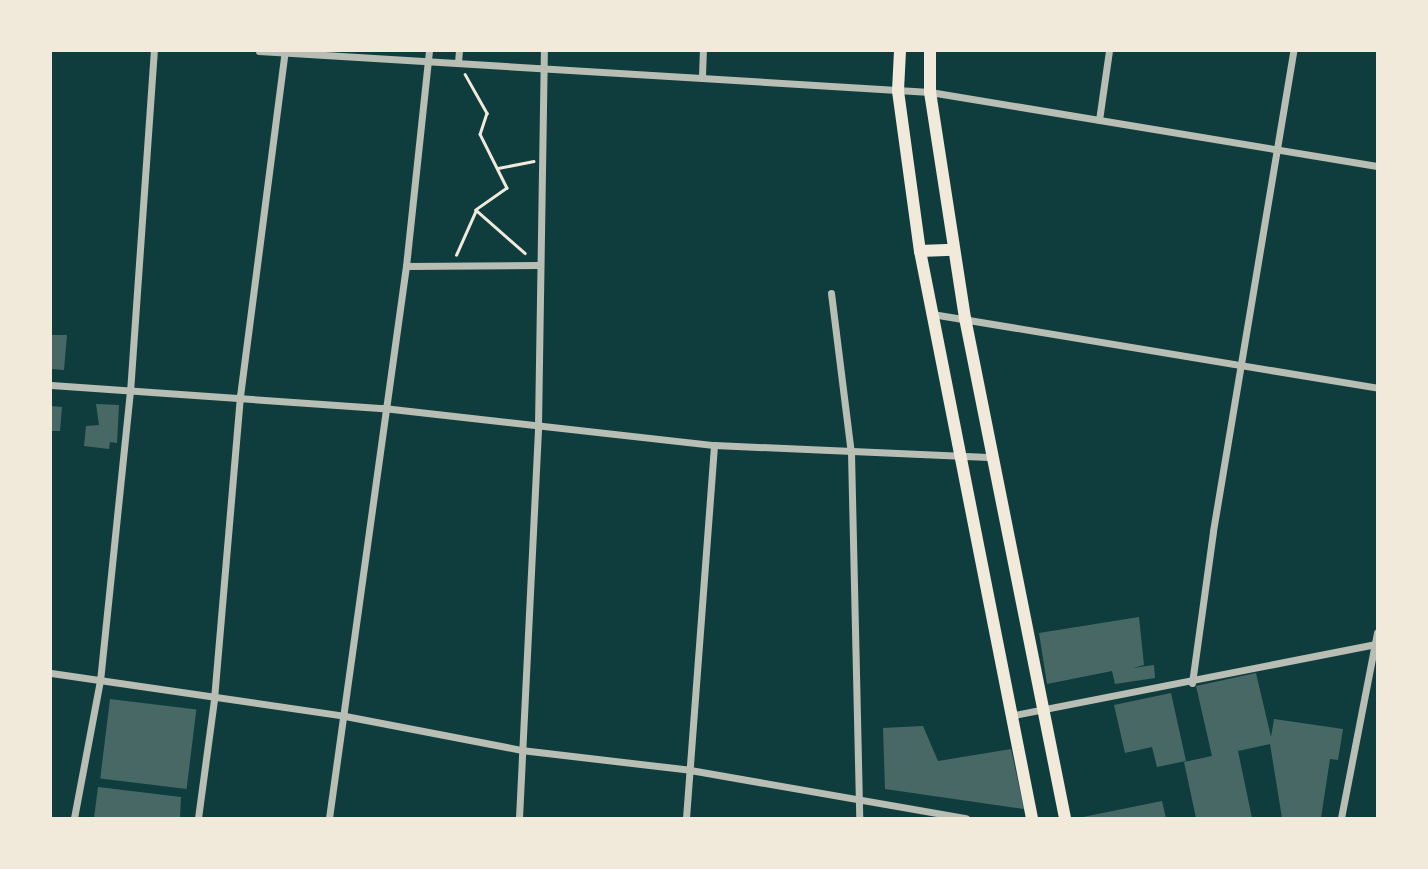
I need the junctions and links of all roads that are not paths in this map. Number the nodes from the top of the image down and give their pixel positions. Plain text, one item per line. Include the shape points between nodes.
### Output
1 (154, 51) edge
2 (259, 51) edge
3 (429, 51) edge
4 (459, 51) edge
5 (544, 51) edge
6 (703, 51) edge
7 (900, 51) edge
8 (930, 51) edge
9 (1109, 51) edge
10 (1293, 51) edge
11 (285, 52) edge
12 (428, 61) junction
13 (458, 62) junction
14 (543, 67) junction
15 (702, 76) junction
16 (898, 91) junction
17 (930, 92) junction
18 (1099, 120) junction
19 (1277, 150) junction
20 (1377, 166) edge
21 (953, 250) junction
22 (920, 251) junction
23 (407, 265) junction
24 (538, 265) junction
25 (831, 293) dead end
26 (932, 314) junction
27 (965, 318) junction
28 (1240, 365) junction
29 (51, 385) edge
30 (1377, 388) edge
31 (130, 392) junction
32 (240, 396) junction
33 (383, 408) junction
34 (538, 426) junction
35 (714, 445) junction
36 (851, 453) junction
37 (995, 457) junction
38 (958, 458) junction
39 (1377, 632) edge
40 (1376, 644) edge
41 (51, 673) edge
42 (100, 681) junction
43 (1192, 683) junction
44 (214, 699) junction
45 (1046, 709) junction
46 (1014, 715) junction
47 (345, 716) junction
48 (521, 750) junction
49 (690, 770) junction
50 (858, 802) junction
51 (74, 818) edge
52 (198, 818) edge
53 (330, 818) edge
54 (519, 818) edge
55 (686, 818) edge
56 (859, 818) edge
57 (966, 818) edge
58 (1032, 818) edge
59 (1065, 818) edge
60 (1341, 818) edge

1 - 31 street
2 - 11 street
3 - 12 street
4 - 13 street
5 - 14 street
6 - 15 street
7 - 16 main road
8 - 17 main road
9 - 18 street
10 - 19 street
11 - 12 street
11 - 32 street
12 - 13 street
12 - 23 street
13 - 14 street
14 - 15 street
14 - 24 street
15 - 16 street
16 - 17 street
16 - 22 main road
17 - 18 street
17 - 21 main road
18 - 19 street
19 - 20 street
19 - 28 street
21 - 22 main road
21 - 27 main road
22 - 26 main road
23 - 24 street
23 - 33 street
24 - 34 street
25 - 36 street
26 - 27 street
26 - 38 main road
27 - 28 street
27 - 37 main road
28 - 30 street
28 - 43 street
29 - 31 street
31 - 32 street
31 - 42 street
32 - 33 street
32 - 44 street
33 - 34 street
33 - 47 street
34 - 35 street
34 - 48 street
35 - 36 street
35 - 49 street
36 - 38 street
36 - 50 street
37 - 38 street
37 - 45 main road
38 - 46 main road
39 - 40 street
40 - 43 street
40 - 60 street
41 - 42 street
42 - 44 street
42 - 51 street
43 - 45 street
44 - 47 street
44 - 52 street
45 - 46 street
45 - 59 main road
46 - 58 main road
47 - 48 street
47 - 53 street
48 - 49 street
48 - 54 street
49 - 50 street
49 - 55 street
50 - 56 street
50 - 57 street

